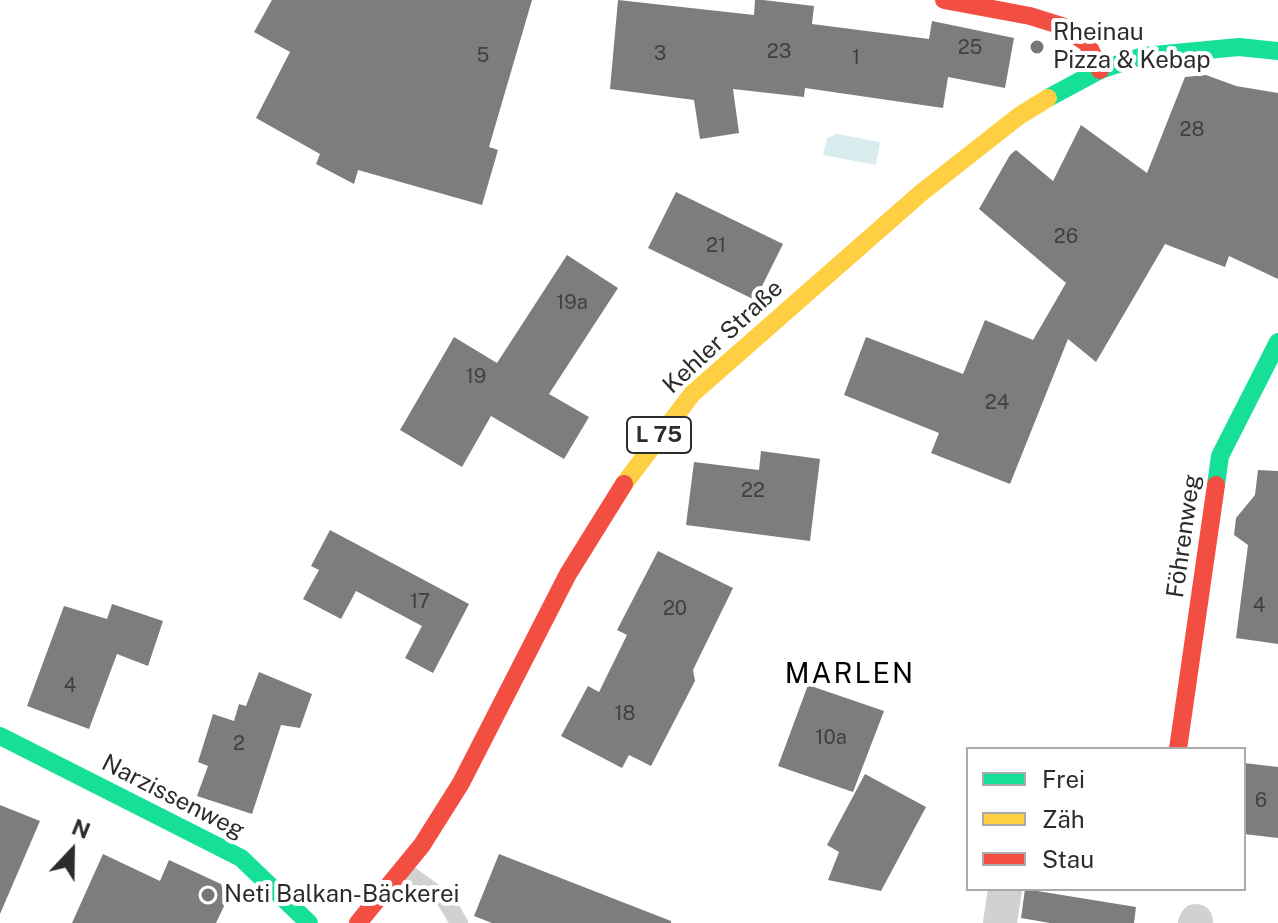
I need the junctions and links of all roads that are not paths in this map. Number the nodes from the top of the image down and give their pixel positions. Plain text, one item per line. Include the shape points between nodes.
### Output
1 (944, 0) edge
2 (1278, 51) edge
3 (1100, 70) junction
4 (1278, 342) edge
5 (0, 736) edge
6 (1178, 747) edge
7 (403, 870) junction
8 (1005, 891) edge
9 (309, 923) edge
10 (358, 923) edge
11 (459, 923) edge
12 (1000, 923) edge

1 - 3 main road via 1062,26 1087,43
2 - 3 main road, Kehler Straße / L 75 via 1191,49
3 - 7 main road, Kehler Straße / L 75 via 1019,116 933,183 692,394 638,461 568,574 485,742
4 - 6 main road, Föhrenweg via 1220,456
5 - 9 main road, Narzissenweg via 241,858
7 - 10 main road, Kehler Straße / L 75
7 - 11 lane via 446,901
8 - 12 street

